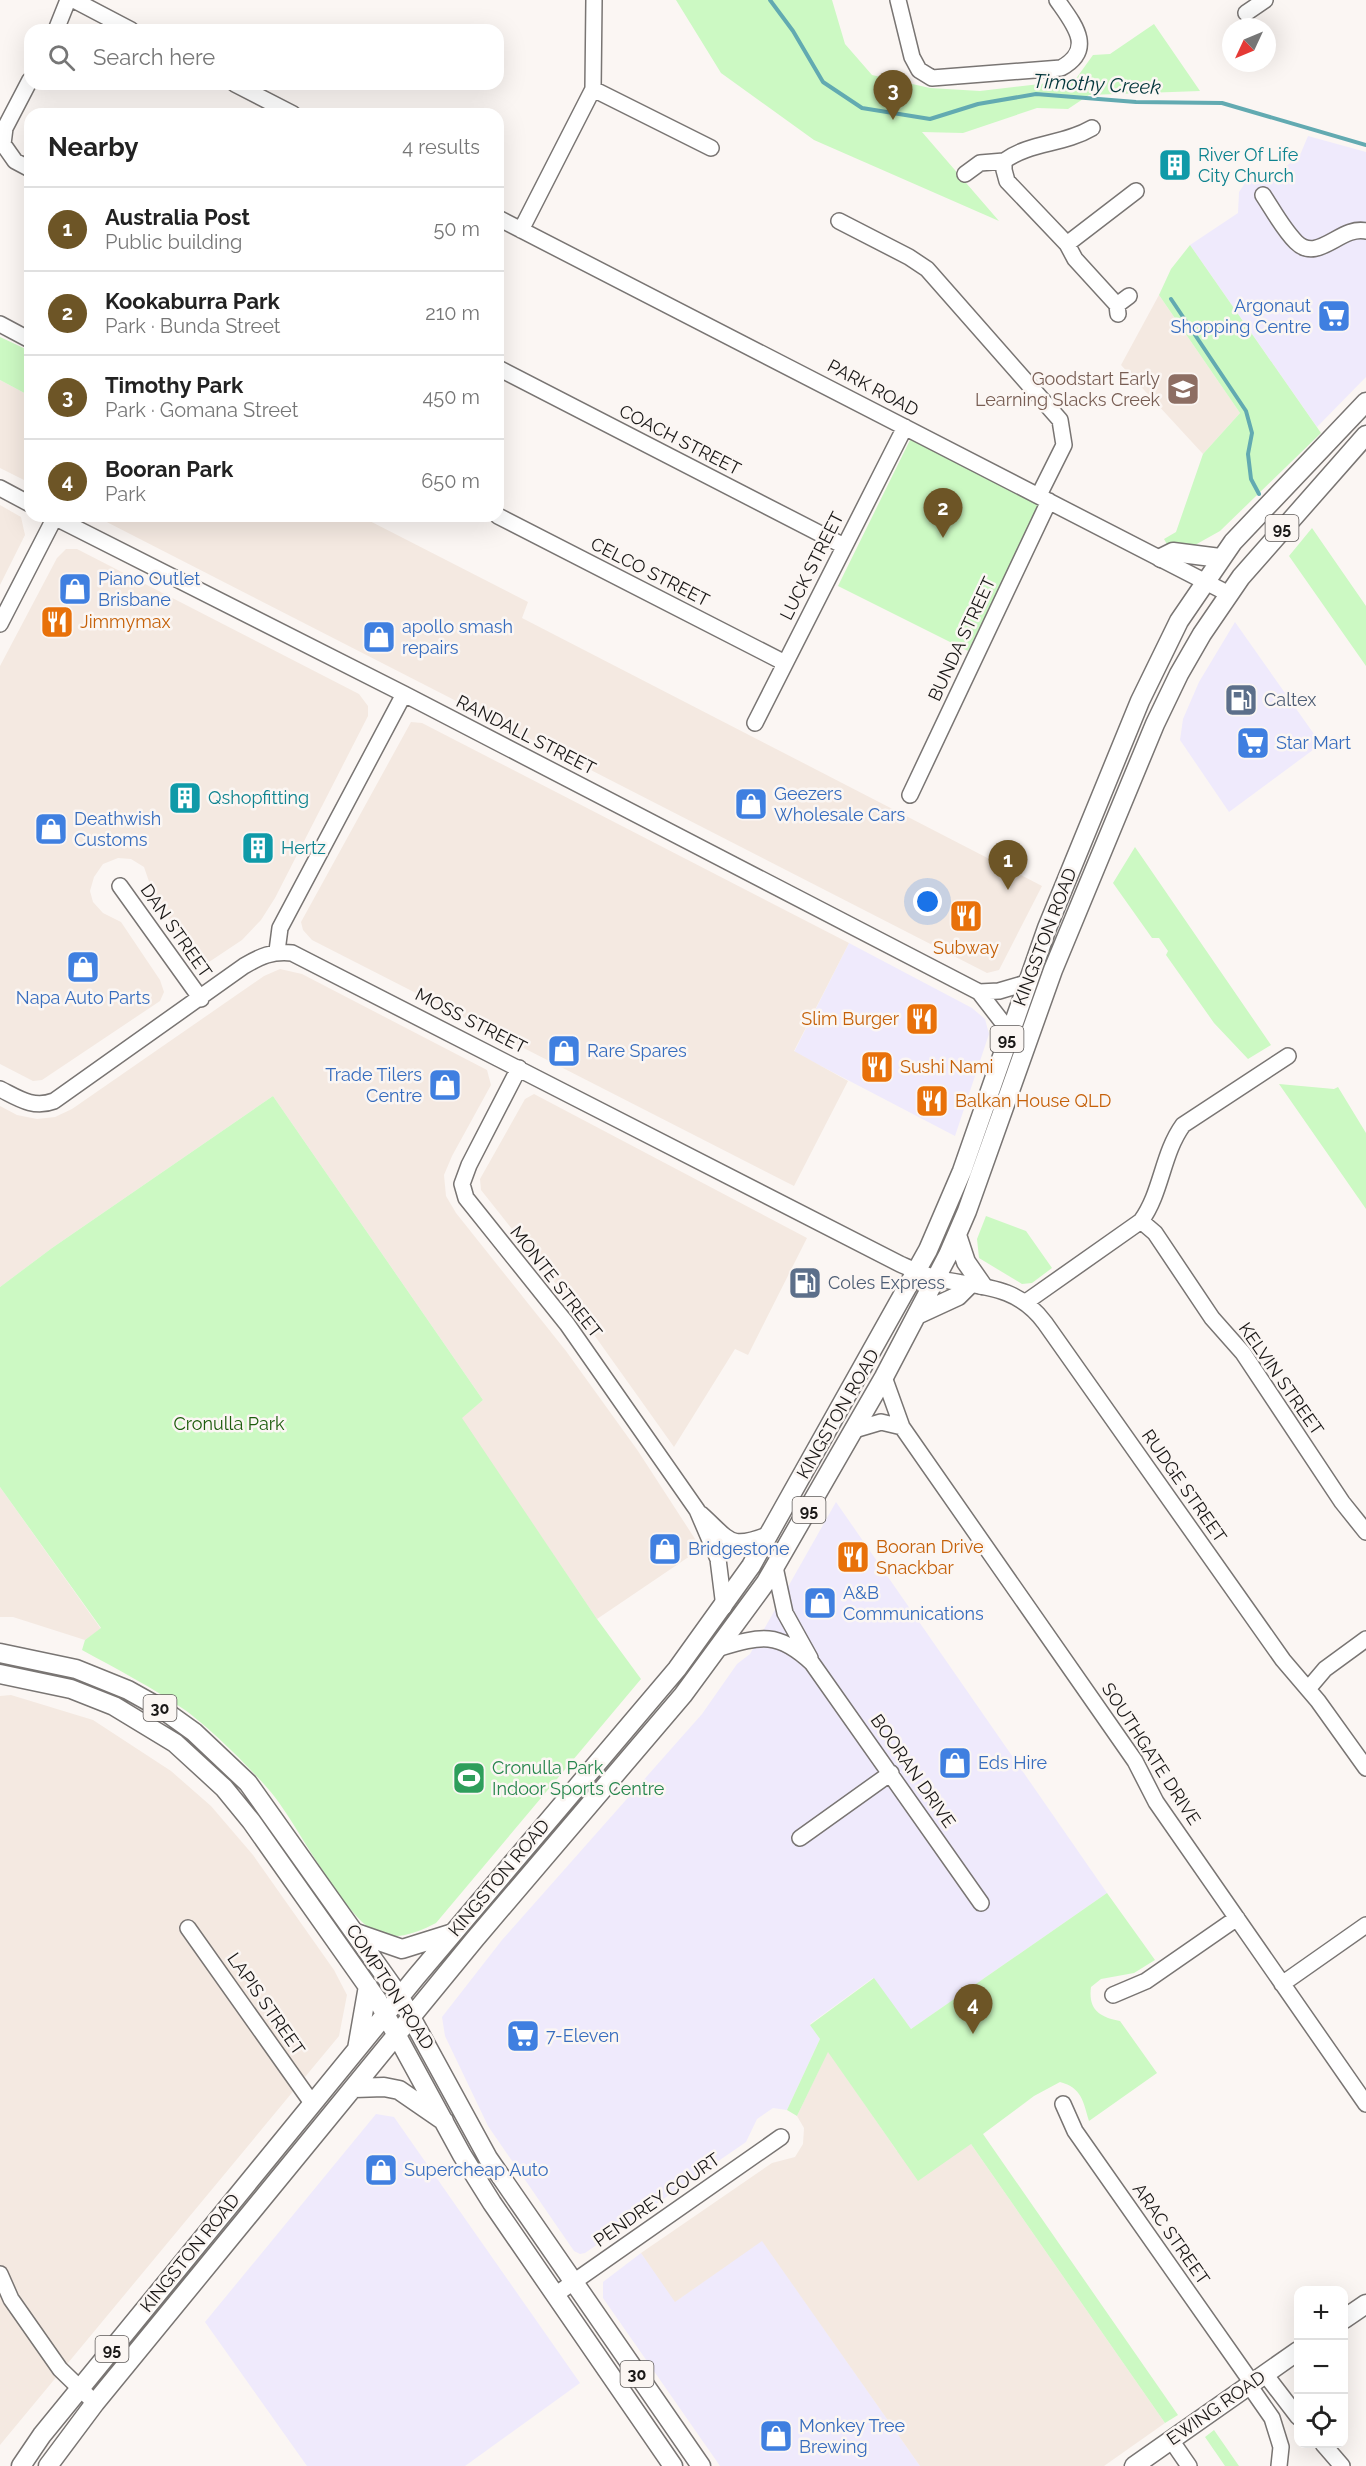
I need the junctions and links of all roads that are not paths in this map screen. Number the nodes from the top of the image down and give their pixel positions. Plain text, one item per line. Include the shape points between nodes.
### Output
1 (68, 0) edge
2 (74, 0) edge
3 (594, 0) edge
4 (898, 0) edge
5 (1057, 0) edge
6 (1265, 0) edge
7 (1246, 13) dead end
8 (58, 24) edge
9 (120, 24) edge
10 (593, 89) junction
11 (25, 90) edge
12 (247, 90) edge
13 (281, 108) edge
14 (1092, 128) dead end
15 (711, 148) dead end
16 (1004, 161) junction
17 (24, 166) edge
18 (965, 174) dead end
19 (1136, 191) dead end
20 (1263, 195) dead end
21 (504, 221) edge
22 (839, 221) dead end
23 (521, 230) junction
24 (1366, 231) edge
25 (1068, 244) junction
26 (1121, 305) dead end
27 (0, 324) edge
28 (24, 336) edge
29 (504, 371) edge
30 (1366, 402) edge
31 (905, 427) junction
32 (1366, 435) edge
33 (0, 488) edge
34 (1044, 498) junction
35 (24, 501) edge
36 (504, 519) edge
37 (51, 522) edge
38 (64, 522) edge
39 (844, 546) junction
40 (1161, 558) junction
41 (1220, 558) junction
42 (1205, 581) junction
43 (1229, 594) junction
44 (0, 624) edge
45 (785, 663) junction
46 (404, 694) junction
47 (755, 723) dead end
48 (910, 795) dead end
49 (120, 886) dead end
50 (277, 951) junction
51 (1026, 983) junction
52 (979, 992) junction
53 (201, 999) junction
54 (1010, 1032) junction
55 (1288, 1056) dead end
56 (519, 1068) junction
57 (0, 1089) edge
58 (1141, 1221) junction
59 (957, 1235) junction
60 (918, 1272) junction
61 (937, 1278) junction
62 (976, 1284) junction
63 (1026, 1302) junction
64 (919, 1314) junction
65 (884, 1377) junction
66 (902, 1427) junction
67 (854, 1430) junction
68 (696, 1510) junction
69 (1366, 1532) edge
70 (770, 1534) junction
71 (775, 1567) junction
72 (724, 1607) junction
73 (1366, 1639) edge
74 (720, 1648) junction
75 (0, 1653) edge
76 (812, 1663) junction
77 (0, 1674) edge
78 (1308, 1689) junction
79 (1366, 1768) edge
80 (891, 1773) junction
81 (800, 1838) dead end
82 (981, 1903) dead end
83 (1237, 1918) junction
84 (1366, 1925) edge
85 (188, 1928) dead end
86 (356, 1933) junction
87 (453, 1933) junction
88 (1282, 1984) junction
89 (368, 1986) junction
90 (1113, 1995) dead end
91 (400, 1997) junction
92 (387, 2014) junction
93 (412, 2016) junction
94 (397, 2033) junction
95 (357, 2049) junction
96 (354, 2088) junction
97 (312, 2103) junction
98 (1063, 2104) dead end
99 (1366, 2104) edge
100 (444, 2121) junction
101 (781, 2137) dead end
102 (0, 2274) edge
103 (573, 2283) junction
104 (555, 2295) junction
105 (5, 2296) edge
106 (1366, 2304) edge
107 (1348, 2316) edge
108 (1294, 2354) edge
109 (1255, 2381) junction
110 (79, 2390) junction
111 (96, 2403) junction
112 (1294, 2413) edge
113 (1171, 2440) junction
114 (1326, 2448) edge
115 (21, 2466) edge
116 (48, 2466) edge
117 (673, 2466) edge
118 (701, 2466) edge
119 (1134, 2466) edge
120 (1189, 2466) edge
121 (1278, 2466) edge
122 (1342, 2466) edge

1 - 8 street
2 - 9 street
3 - 10 street
4 - 5 street via 912,57 918,70 932,78 1061,68 1073,61 1080,50 1079,38
6 - 7 street
10 - 15 street
10 - 23 street
11 - 17 street via 5,128 3,144 15,161
12 - 13 street
14 - 16 street via 1064,141 1025,149
16 - 18 street via 980,163
16 - 25 street via 1007,181
19 - 25 street
20 - 24 street via 1295,242 1304,247 1319,249 1350,231
21 - 23 street, PARK ROAD
22 - 34 street, BUNDA STREET via 927,269 1060,420 1064,445
23 - 31 street, PARK ROAD
25 - 26 street via 1075,259
27 - 28 street
29 - 39 street, COACH STREET
30 - 41 main road, KINGSTON ROAD / 95
31 - 34 street, PARK ROAD
31 - 39 street, LUCK STREET
32 - 43 main road, KINGSTON ROAD / 95 via 1274,536
33 - 35 street
34 - 40 street, PARK ROAD
34 - 48 street, BUNDA STREET
36 - 45 street, CELCO STREET
37 - 44 street
38 - 46 street, RANDALL STREET
39 - 45 street, LUCK STREET
40 - 41 main road via 1173,552
40 - 42 street, PARK ROAD
41 - 42 main road, KINGSTON ROAD / 95
42 - 43 street, PARK ROAD
42 - 51 main road, KINGSTON ROAD / 95 via 1179,621 1140,701
43 - 59 main road, KINGSTON ROAD / 95 via 1190,654 1155,724 1053,970
45 - 47 street, LUCK STREET
46 - 50 street via 280,928
46 - 52 street, RANDALL STREET
49 - 53 street, DAN STREET
50 - 53 street via 244,966
50 - 56 street, MOSS STREET via 292,952
51 - 52 street
51 - 54 main road, KINGSTON ROAD / 95
52 - 54 street, RANDALL STREET
53 - 57 street via 54,1101 29,1103
54 - 60 main road, KINGSTON ROAD / 95 via 962,1172
55 - 58 street via 1183,1125 1173,1139 1150,1209
56 - 60 street, MOSS STREET
56 - 68 street, MONTE STREET via 468,1165 462,1184 466,1198 567,1324
58 - 63 street
58 - 69 street, KELVIN STREET via 1155,1233 1212,1318 1243,1353
59 - 61 main road, KINGSTON ROAD / 95
59 - 62 main road
60 - 61 street, MOSS STREET
60 - 70 main road, KINGSTON ROAD / 95
61 - 62 street, RUDGE STREET
61 - 64 main road, KINGSTON ROAD / 95
62 - 63 street, RUDGE STREET
62 - 64 main road
63 - 78 street, RUDGE STREET via 1046,1323 1277,1652
64 - 65 main road, KINGSTON ROAD / 95
65 - 66 street, SOUTHGATE DRIVE
65 - 67 main road, KINGSTON ROAD / 95
66 - 67 street via 881,1422
66 - 83 street, SOUTHGATE DRIVE via 1135,1761 1156,1802
67 - 71 main road, KINGSTON ROAD / 95
68 - 70 street, MONTE STREET via 737,1543
68 - 72 street, MONTE STREET via 718,1559
70 - 72 main road, KINGSTON ROAD / 95
71 - 74 main road, KINGSTON ROAD / 95
71 - 76 street, BOORAN DRIVE via 785,1613
72 - 87 main road, KINGSTON ROAD / 95 via 677,1669
73 - 78 street via 1325,1669
74 - 76 street, BOORAN DRIVE via 748,1639 770,1638 792,1646
74 - 93 main road, KINGSTON ROAD / 95
75 - 86 main road, COMPTON ROAD / 30 via 55,1663 100,1678 145,1699 194,1732 248,1783
76 - 80 street, BOORAN DRIVE
77 - 89 main road, COMPTON ROAD / 30 via 71,1689 114,1706 193,1757 244,1812
78 - 79 street, RUDGE STREET
80 - 81 street
80 - 82 street, BOORAN DRIVE
83 - 88 street, SOUTHGATE DRIVE
83 - 90 street via 1146,1981
84 - 88 street
85 - 97 street, LAPIS STREET
86 - 87 main road via 402,1949
86 - 91 main road, COMPTON ROAD / 30
87 - 91 main road, KINGSTON ROAD / 95
88 - 99 street, SOUTHGATE DRIVE
89 - 92 main road, COMPTON ROAD / 30
89 - 95 main road
91 - 92 main road, KINGSTON ROAD / 95
91 - 93 main road, COMPTON ROAD / 30
92 - 94 main road, COMPTON ROAD / 30
92 - 95 main road, KINGSTON ROAD / 95
93 - 94 main road, KINGSTON ROAD / 95
93 - 103 main road, COMPTON ROAD / 30 via 488,2158
94 - 96 main road, KINGSTON ROAD / 95
94 - 100 main road, COMPTON ROAD / 30
95 - 97 main road, KINGSTON ROAD / 95
96 - 100 main road via 399,2090
96 - 111 main road, KINGSTON ROAD / 95
97 - 110 main road, KINGSTON ROAD / 95
98 - 109 street, ARAC STREET via 1075,2131
100 - 104 main road, COMPTON ROAD / 30 via 492,2203
101 - 103 street, PENDREY COURT
102 - 105 street
103 - 104 street, PENDREY COURT
103 - 118 main road, COMPTON ROAD / 30
104 - 117 main road, COMPTON ROAD / 30
105 - 110 street
106 - 107 main road
108 - 109 main road, EWING ROAD
109 - 112 street
109 - 113 main road, EWING ROAD
109 - 121 street via 1281,2448
110 - 111 street
110 - 115 main road, KINGSTON ROAD / 95
111 - 116 main road, KINGSTON ROAD / 95
113 - 119 main road, EWING ROAD
113 - 120 street
114 - 122 street

